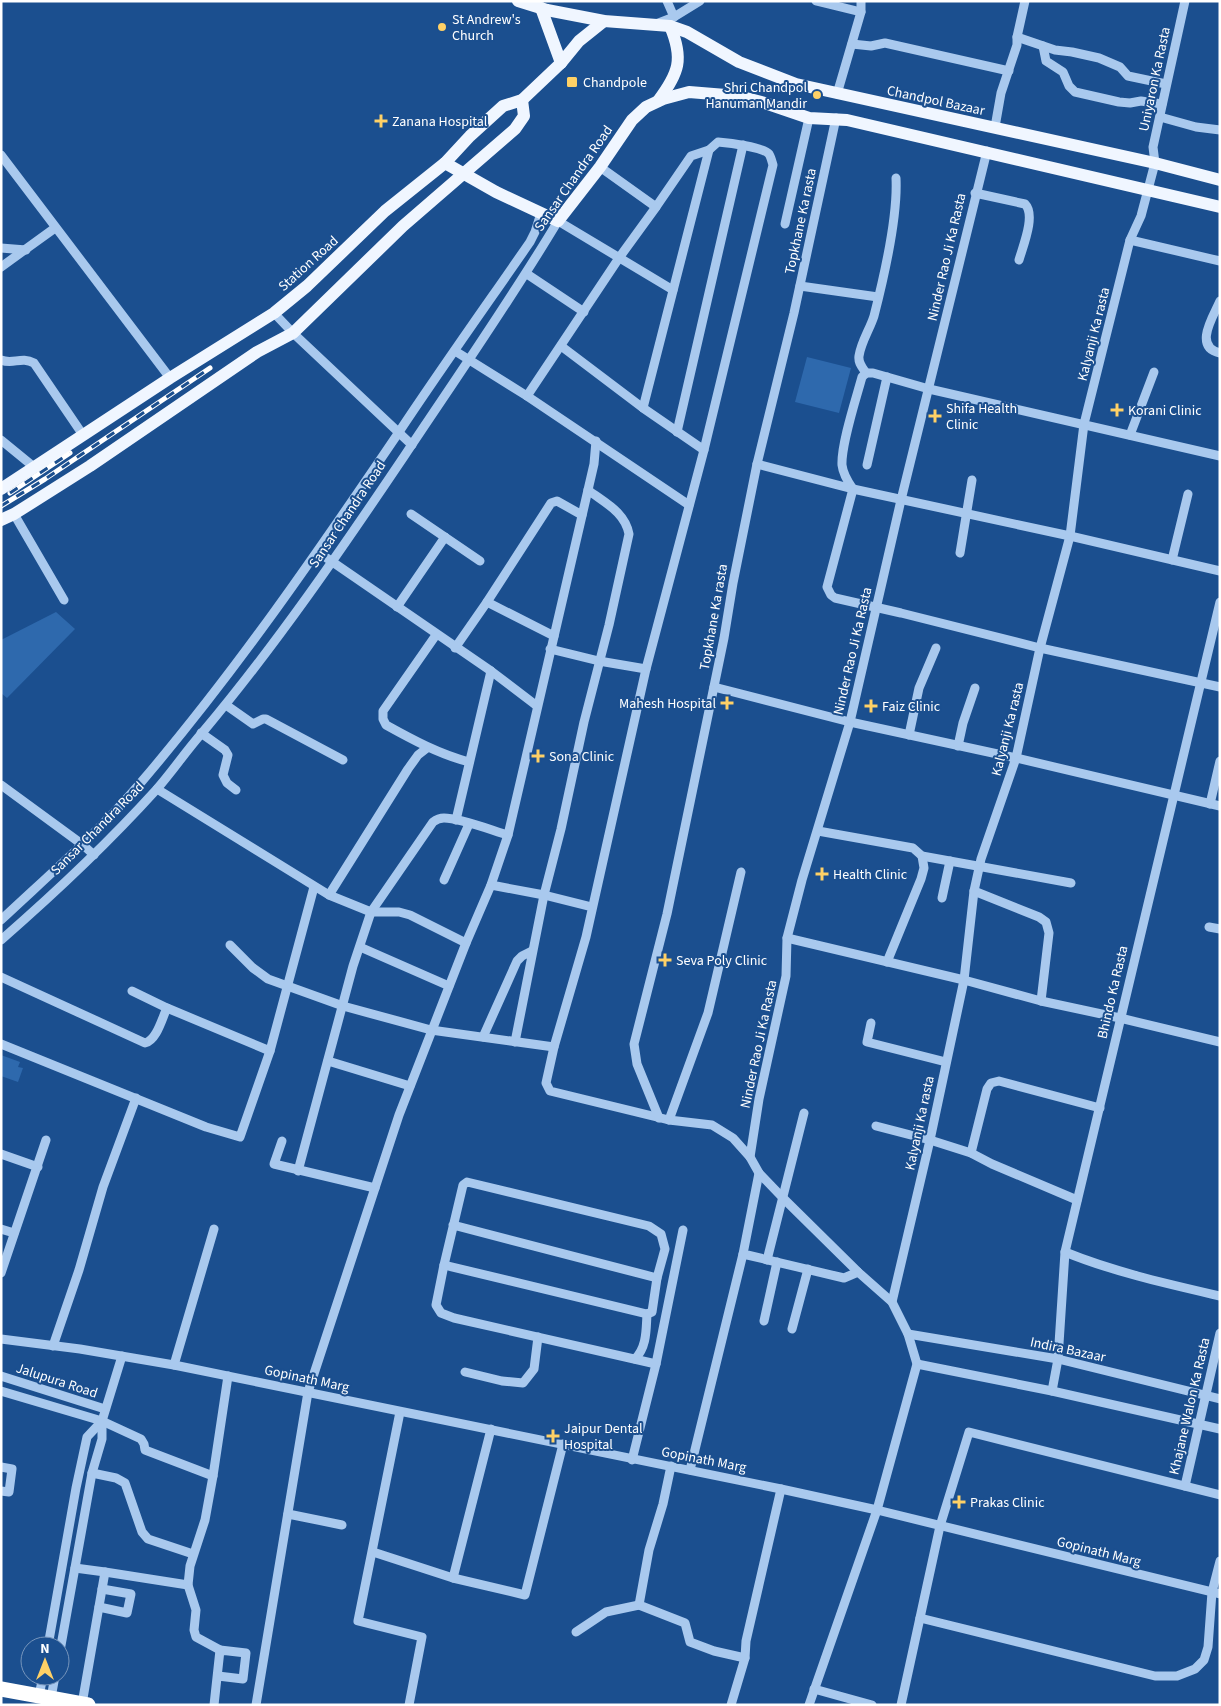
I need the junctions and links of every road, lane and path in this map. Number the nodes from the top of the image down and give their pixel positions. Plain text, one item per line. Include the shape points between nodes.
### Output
1 (518, 1) edge
2 (667, 1) edge
3 (700, 1) edge
4 (816, 1) edge
5 (861, 1) edge
6 (1025, 1) edge
7 (1185, 1) edge
8 (541, 8) junction
9 (861, 12) junction
10 (604, 21) junction
11 (672, 21) junction
12 (1017, 37) junction
13 (852, 44) junction
14 (1043, 46) junction
15 (561, 63) junction
16 (1009, 71) junction
17 (1166, 84) junction
18 (837, 94) junction
19 (522, 100) junction
20 (658, 101) junction
21 (1162, 104) junction
22 (1160, 116) junction
23 (809, 118) junction
24 (836, 118) junction
25 (995, 127) junction
26 (1220, 130) edge
27 (743, 145) junction
28 (709, 150) junction
29 (987, 151) junction
30 (2, 159) edge
31 (445, 163) junction
32 (1155, 163) junction
33 (600, 167) junction
34 (464, 174) junction
35 (896, 178) dead end
36 (1220, 180) edge
37 (1149, 190) junction
38 (975, 193) junction
39 (1220, 206) edge
40 (656, 207) junction
41 (541, 213) junction
42 (558, 220) junction
43 (785, 224) dead end
44 (56, 228) junction
45 (1130, 240) junction
46 (1, 248) edge
47 (26, 250) junction
48 (618, 258) junction
49 (1019, 260) dead end
50 (1220, 261) edge
51 (1, 267) edge
52 (527, 274) junction
53 (800, 286) junction
54 (673, 290) junction
55 (878, 297) junction
56 (1220, 301) edge
57 (584, 312) junction
58 (274, 313) junction
59 (293, 333) junction
60 (561, 346) junction
61 (455, 351) junction
62 (1220, 353) edge
63 (1, 360) edge
64 (470, 360) junction
65 (1154, 372) dead end
66 (866, 373) junction
67 (887, 377) junction
68 (170, 378) junction
69 (929, 388) junction
70 (527, 396) junction
71 (643, 408) junction
72 (1084, 424) junction
73 (677, 432) junction
74 (398, 433) junction
75 (83, 435) junction
76 (1130, 435) junction
77 (1, 440) edge
78 (596, 441) junction
79 (412, 445) junction
80 (704, 450) junction
81 (1220, 456) edge
82 (757, 464) junction
83 (867, 465) dead end
84 (34, 467) junction
85 (972, 480) dead end
86 (1, 489) edge
87 (853, 489) junction
88 (588, 490) junction
89 (1188, 494) dead end
90 (901, 500) junction
91 (689, 505) junction
92 (14, 514) junction
93 (412, 514) dead end
94 (967, 514) junction
95 (582, 515) junction
96 (1, 520) edge
97 (1070, 536) junction
98 (445, 537) junction
99 (318, 552) junction
100 (960, 553) dead end
101 (1172, 560) junction
102 (480, 561) dead end
103 (333, 562) junction
104 (1220, 571) edge
105 (64, 600) dead end
106 (487, 602) junction
107 (1220, 602) edge
108 (397, 607) junction
109 (876, 607) junction
110 (436, 635) junction
111 (554, 636) junction
112 (455, 648) junction
113 (936, 648) dead end
114 (1040, 648) junction
115 (550, 649) junction
116 (599, 662) junction
117 (646, 669) junction
118 (491, 671) junction
119 (1199, 682) junction
120 (714, 687) junction
121 (1220, 687) edge
122 (975, 688) dead end
123 (226, 705) junction
124 (537, 706) junction
125 (850, 722) junction
126 (201, 734) junction
127 (909, 735) junction
128 (958, 746) junction
129 (427, 748) junction
130 (1016, 758) junction
131 (343, 760) dead end
132 (1220, 761) edge
133 (469, 762) junction
134 (1, 785) edge
135 (157, 789) junction
136 (236, 790) dead end
137 (1173, 794) junction
138 (1215, 805) edge
139 (456, 820) junction
140 (469, 824) junction
141 (818, 831) junction
142 (508, 835) junction
143 (83, 845) junction
144 (94, 856) junction
145 (922, 856) junction
146 (950, 861) junction
147 (979, 867) junction
148 (741, 872) dead end
149 (444, 880) dead end
150 (1071, 883) dead end
151 (491, 885) junction
152 (314, 887) junction
153 (974, 891) junction
154 (329, 895) junction
155 (544, 895) junction
156 (942, 898) dead end
157 (592, 906) junction
158 (5, 911) edge
159 (371, 912) junction
160 (1, 920) edge
161 (1209, 927) dead end
162 (1220, 929) edge
163 (787, 938) junction
164 (1, 940) edge
165 (466, 943) junction
166 (230, 945) dead end
167 (360, 947) junction
168 (532, 951) junction
169 (887, 962) junction
170 (1, 977) edge
171 (964, 980) junction
172 (287, 986) junction
173 (449, 986) junction
174 (132, 991) dead end
175 (1041, 1001) junction
176 (343, 1006) junction
177 (167, 1008) junction
178 (1120, 1018) junction
179 (871, 1023) dead end
180 (431, 1030) junction
181 (483, 1037) junction
182 (515, 1042) junction
183 (1220, 1042) edge
184 (1, 1044) edge
185 (554, 1047) junction
186 (270, 1051) junction
187 (328, 1061) junction
188 (946, 1062) junction
189 (410, 1086) junction
190 (136, 1098) junction
191 (1100, 1108) junction
192 (804, 1113) dead end
193 (659, 1118) junction
194 (669, 1120) junction
195 (876, 1126) dead end
196 (46, 1140) dead end
197 (282, 1140) dead end
198 (930, 1140) junction
199 (971, 1153) junction
200 (1, 1154) edge
201 (750, 1157) junction
202 (38, 1166) junction
203 (298, 1171) junction
204 (760, 1173) junction
205 (375, 1188) junction
206 (783, 1198) junction
207 (1077, 1200) junction
208 (454, 1225) junction
209 (214, 1228) dead end
210 (1, 1229) edge
211 (683, 1230) dead end
212 (14, 1233) junction
213 (1065, 1252) junction
214 (743, 1254) junction
215 (767, 1260) junction
216 (777, 1262) junction
217 (444, 1265) junction
218 (808, 1269) junction
219 (858, 1272) junction
220 (1, 1273) edge
221 (657, 1278) junction
222 (1220, 1296) edge
223 (892, 1302) junction
224 (647, 1314) junction
225 (764, 1321) dead end
226 (792, 1329) dead end
227 (1220, 1333) edge
228 (908, 1334) junction
229 (538, 1337) junction
230 (1, 1339) edge
231 (53, 1346) junction
232 (122, 1356) junction
233 (635, 1359) junction
234 (1058, 1359) junction
235 (656, 1364) junction
236 (917, 1364) junction
237 (174, 1365) junction
238 (465, 1372) dead end
239 (1, 1376) edge
240 (228, 1376) junction
241 (1, 1391) edge
242 (1052, 1391) junction
243 (308, 1392) junction
244 (1206, 1395) junction
245 (1220, 1399) edge
246 (105, 1409) junction
247 (400, 1412) junction
248 (102, 1421) junction
249 (1199, 1424) junction
250 (491, 1429) junction
251 (1220, 1429) edge
252 (563, 1444) junction
253 (632, 1460) junction
254 (670, 1466) junction
255 (1, 1467) edge
256 (690, 1470) junction
257 (92, 1473) junction
258 (213, 1476) junction
259 (1185, 1486) junction
260 (781, 1489) junction
261 (1, 1491) edge
262 (1220, 1495) edge
263 (877, 1510) junction
264 (288, 1514) junction
265 (342, 1525) dead end
266 (940, 1526) junction
267 (373, 1552) junction
268 (193, 1554) junction
269 (1220, 1561) edge
270 (75, 1568) junction
271 (104, 1572) junction
272 (453, 1578) junction
273 (188, 1585) junction
274 (102, 1589) junction
275 (1216, 1593) edge
276 (639, 1606) junction
277 (99, 1607) junction
278 (920, 1618) junction
279 (576, 1632) dead end
280 (50, 1636) edge
281 (63, 1636) edge
282 (220, 1650) junction
283 (744, 1658) junction
284 (218, 1676) junction
285 (44, 1686) edge
286 (50, 1686) edge
287 (1, 1689) edge
288 (814, 1689) junction
289 (45, 1697) junction
290 (85, 1704) edge
291 (214, 1705) edge
292 (256, 1705) edge
293 (409, 1705) edge
294 (731, 1705) edge
295 (809, 1705) edge
296 (872, 1705) edge
297 (901, 1705) edge

1 - 8 main road, Chandpol Bazaar
2 - 11 street
3 - 11 street
4 - 9 street
5 - 9 street
6 - 12 street
7 - 17 street, Uniyaron Ka Rasta
8 - 10 main road, Chandpol Bazaar
8 - 15 main road
9 - 13 street
10 - 11 main road, Chandpol Bazaar via 655,24
10 - 15 main road, Station Road via 579,41
11 - 18 main road, Chandpol Bazaar via 739,62 796,84
11 - 20 main road via 678,65
12 - 14 street
12 - 16 street
13 - 16 street via 871,46 885,43
13 - 18 street
14 - 17 street via 1099,58 1120,67 1128,76
14 - 21 street via 1046,61 1063,72 1075,92 1119,102
15 - 19 main road, Station Road
16 - 25 street
17 - 21 street, Uniyaron Ka Rasta
18 - 25 main road, Chandpol Bazaar
19 - 31 main road, Station Road via 503,106
19 - 34 main road via 524,116 515,129
20 - 23 main road, Sansar Chandra Road via 689,92 738,96
20 - 33 main road, Sansar Chandra Road via 632,120
21 - 22 street, Uniyaron Ka Rasta
22 - 26 street via 1196,127
22 - 32 street, Uniyaron Ka Rasta via 1153,147
23 - 24 main road
23 - 43 street
24 - 29 main road
24 - 53 street, Topkhane Ka rasta
25 - 32 main road, Chandpol Bazaar
27 - 28 street via 718,142
27 - 73 street
27 - 80 street via 767,152 773,165
28 - 40 street via 691,156
28 - 54 street
29 - 37 main road
29 - 38 street, Ninder Rao Ji Ka Rasta
30 - 44 street
31 - 34 main road
31 - 58 main road, Station Road via 385,211
32 - 36 main road, Chandpol Bazaar
32 - 37 street, Kalyanji Ka rasta
33 - 40 street
33 - 42 main road, Sansar Chandra Road
34 - 41 main road
34 - 59 main road via 403,226
35 - 55 street via 892,231
37 - 39 main road
37 - 45 street, Kalyanji Ka rasta
38 - 49 street via 1029,207 1030,221
38 - 69 street, Ninder Rao Ji Ka Rasta
40 - 48 street
41 - 42 main road
41 - 61 street, Sansar Chandra Road via 530,242
42 - 48 street
42 - 52 street, Sansar Chandra Road
44 - 47 street
44 - 68 street
45 - 50 street
45 - 72 street, Kalyanji Ka rasta
46 - 47 street
47 - 51 street
48 - 54 street
48 - 57 street
52 - 57 street
52 - 64 street, Sansar Chandra Road
53 - 55 street
53 - 82 street, Topkhane Ka rasta
54 - 71 street
55 - 66 street via 859,355 859,364
56 - 62 street via 1206,332 1206,343 1208,348
57 - 60 street
58 - 59 street
58 - 68 main road, Station Road
59 - 74 street
59 - 92 main road via 256,352
60 - 70 street
60 - 71 street
61 - 64 street
61 - 74 street, Sansar Chandra Road
63 - 75 street via 21,359 34,363
64 - 70 street
64 - 79 street, Sansar Chandra Road
65 - 76 street
66 - 67 street
66 - 87 street via 862,377 842,464
67 - 69 street
67 - 83 street
68 - 75 main road, Station Road
69 - 72 street
69 - 90 street, Ninder Rao Ji Ka Rasta
70 - 78 street
71 - 73 street
72 - 76 street
72 - 97 street, Kalyanji Ka rasta
73 - 80 street
74 - 79 street
74 - 99 street, Sansar Chandra Road
75 - 84 main road, Station Road
76 - 81 street
77 - 84 street
78 - 88 street
78 - 91 street
79 - 103 street, Sansar Chandra Road
80 - 91 street
82 - 87 street
82 - 120 street, Topkhane Ka rasta
84 - 86 main road, Station Road
85 - 94 street
87 - 90 street
87 - 109 street via 827,587 835,598
88 - 95 street
88 - 116 street via 622,515 628,524 629,534
89 - 101 street
90 - 94 street
90 - 109 street, Ninder Rao Ji Ka Rasta
91 - 117 street
92 - 96 main road
92 - 105 street
93 - 98 street
94 - 97 street
94 - 100 street
95 - 106 street via 557,501 551,503
95 - 111 street
97 - 101 street
97 - 114 street, Kalyanji Ka rasta
98 - 102 street
98 - 108 street
99 - 103 street
99 - 143 street, Sansar Chandra Road via 237,663 149,773
101 - 104 street
103 - 108 street
103 - 123 street, Sansar Chandra Road
106 - 111 street
106 - 112 street
107 - 119 street, Bhindo Ka Rasta
108 - 110 street
109 - 114 street
109 - 125 street, Ninder Rao Ji Ka Rasta
110 - 112 street
110 - 129 street via 383,711 386,725
111 - 115 street
112 - 118 street
113 - 127 street via 919,688
114 - 119 street
114 - 130 street, Kalyanji Ka rasta
115 - 116 street
115 - 124 street
116 - 117 street
116 - 155 street
117 - 157 street
118 - 124 street
118 - 133 street
119 - 121 street
119 - 137 street, Bhindo Ka Rasta
120 - 125 street
120 - 193 street, Topkhane Ka rasta via 667,914 634,1044 636,1064
122 - 128 street
123 - 126 street, Sansar Chandra Road
123 - 131 street via 253,724 266,720
124 - 142 street
125 - 127 street
125 - 141 street, Ninder Rao Ji Ka Rasta
126 - 135 street, Sansar Chandra Road
126 - 136 street via 225,750 228,755 223,775 227,784
127 - 128 street
128 - 130 street
129 - 133 street
129 - 154 street via 408,769
130 - 137 street
130 - 147 street, Kalyanji Ka rasta
132 - 138 street
133 - 139 street
134 - 143 street
135 - 144 street, Sansar Chandra Road
135 - 152 street
137 - 138 street
137 - 178 street, Bhindo Ka Rasta
139 - 140 street
139 - 159 street via 438,818 433,822
140 - 142 street
140 - 149 street
141 - 145 street via 913,848
141 - 163 street, Ninder Rao Ji Ka Rasta
142 - 151 street
143 - 144 street
143 - 158 street, Sansar Chandra Road
144 - 164 street, Sansar Chandra Road
145 - 146 street
145 - 169 street via 924,868 921,879
146 - 147 street
146 - 156 street
147 - 150 street
147 - 153 street, Kalyanji Ka rasta
148 - 194 street via 708,1013
151 - 155 street
151 - 165 street
152 - 154 street
152 - 172 street
153 - 171 street, Kalyanji Ka rasta
153 - 175 street via 1046,922 1050,933
154 - 159 street
155 - 157 street
155 - 168 street
157 - 185 street
158 - 160 street, Sansar Chandra Road
159 - 165 street via 410,915
159 - 167 street
161 - 162 street
163 - 169 street
163 - 201 street, Ninder Rao Ji Ka Rasta via 786,976
165 - 173 street
166 - 172 street via 268,979
167 - 173 street
167 - 176 street
168 - 181 street via 517,961
168 - 182 street
169 - 171 street
170 - 177 street via 145,1044 153,1039
171 - 175 street
171 - 188 street, Kalyanji Ka rasta
172 - 176 street
172 - 186 street
173 - 180 street
174 - 177 street
175 - 178 street
176 - 180 street
176 - 187 street
177 - 186 street
178 - 183 street
178 - 191 street, Bhindo Ka Rasta
179 - 188 street via 868,1042
180 - 181 street
180 - 189 street
181 - 182 street
182 - 185 street
184 - 190 street
185 - 193 street via 546,1083 550,1091
186 - 190 street via 240,1136 206,1127
187 - 189 street
187 - 203 street
188 - 198 street, Kalyanji Ka rasta
189 - 205 street
190 - 231 street via 103,1187
191 - 199 street via 999,1081 992,1083 987,1089
191 - 207 street, Bhindo Ka Rasta
192 - 206 street
193 - 194 street
194 - 201 street via 712,1125 733,1138
195 - 198 street
196 - 202 street
197 - 203 street via 274,1164
198 - 199 street
198 - 223 street, Kalyanji Ka rasta
199 - 207 street
200 - 202 street
201 - 204 street
202 - 212 street
203 - 205 street
204 - 206 street
204 - 214 street
205 - 243 street
206 - 215 street
206 - 219 street
207 - 213 street, Bhindo Ka Rasta
208 - 217 street
208 - 221 street
208 - 221 street via 463,1185 467,1182 649,1226 661,1234 665,1249
209 - 237 street
210 - 212 street
211 - 235 street
212 - 220 street
213 - 222 street via 1162,1283
213 - 234 street, Bhindo Ka Rasta
214 - 215 street
214 - 256 street
215 - 216 street
216 - 218 street
216 - 225 street
217 - 224 street
217 - 229 street via 436,1305 441,1313
218 - 219 street via 844,1278
218 - 226 street
219 - 223 street
221 - 224 street via 652,1312
223 - 228 street
224 - 233 street via 645,1342
227 - 244 street, Khajane Walon Ka Rasta
228 - 234 street, Indira Bazaar
228 - 236 street
229 - 233 street
229 - 238 street via 534,1369 523,1382 502,1381
230 - 231 street, Gopinath Marg
231 - 232 street, Gopinath Marg
232 - 237 street, Gopinath Marg
232 - 246 street
233 - 235 street
234 - 242 street, Bhindo Ka Rasta
234 - 244 street, Indira Bazaar
235 - 253 street
236 - 242 street
236 - 263 street
237 - 240 street, Gopinath Marg
239 - 246 street, Jalupura Road
240 - 243 street, Gopinath Marg
240 - 258 street
241 - 248 street, Jalupura Road
242 - 249 street
243 - 247 street, Gopinath Marg
243 - 264 street
244 - 245 street, Indira Bazaar
244 - 249 street, Khajane Walon Ka Rasta
246 - 248 street
247 - 250 street, Gopinath Marg
247 - 267 street
248 - 257 street via 102,1439
248 - 258 street, Jalupura Road via 141,1439 145,1450
248 - 280 street via 87,1437
249 - 251 street
249 - 259 street, Khajane Walon Ka Rasta
250 - 252 street, Gopinath Marg
250 - 272 street
252 - 253 street, Gopinath Marg
252 - 272 street via 525,1595
253 - 254 street, Gopinath Marg
254 - 256 street, Gopinath Marg
254 - 276 street
255 - 261 street via 12,1469 9,1492
256 - 260 street, Gopinath Marg
257 - 268 street via 125,1483 142,1532 148,1539
257 - 270 street
258 - 268 street via 205,1520
259 - 262 street
259 - 266 street via 969,1432
260 - 263 street, Gopinath Marg
260 - 283 street
263 - 266 street, Gopinath Marg
263 - 288 street
264 - 265 street
264 - 292 street
266 - 275 street, Gopinath Marg
266 - 278 street
267 - 272 street
267 - 293 street via 358,1622 422,1637
268 - 273 street
269 - 275 street
270 - 271 street
270 - 281 street
271 - 273 street
271 - 274 street
273 - 282 street via 196,1610 196,1638
274 - 277 street
274 - 277 street via 131,1594 127,1613
275 - 278 street via 1204,1660 1195,1669 1177,1676 1155,1676
276 - 279 street via 606,1612
276 - 283 street via 685,1623 690,1642
277 - 290 street
278 - 297 street
282 - 284 street
282 - 284 street via 246,1653 243,1679
283 - 294 street
284 - 291 street
285 - 289 street
286 - 289 street
287 - 289 highway
288 - 295 street
288 - 296 street
289 - 290 highway

